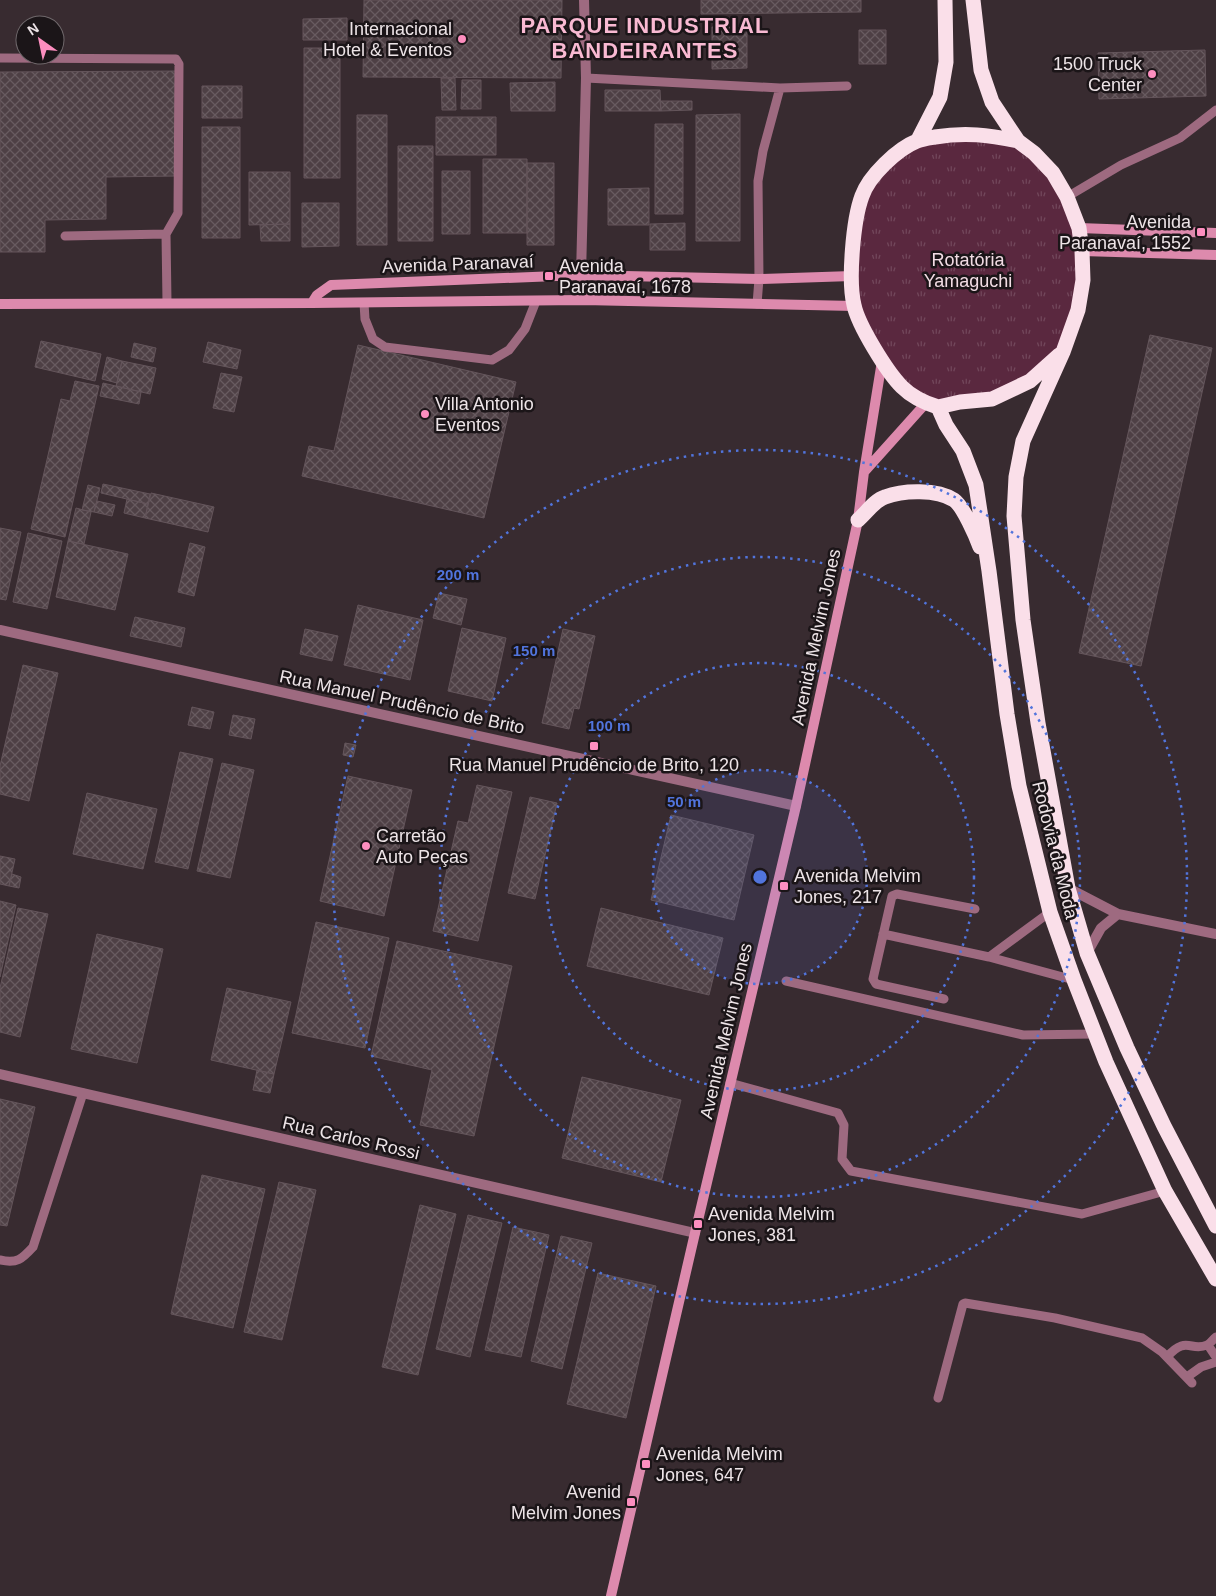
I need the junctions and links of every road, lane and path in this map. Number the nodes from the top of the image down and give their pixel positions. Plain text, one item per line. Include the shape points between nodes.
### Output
1 (584, 0) edge
2 (945, 0) edge
3 (974, 0) edge
4 (0, 58) edge
5 (586, 78) junction
6 (847, 86) dead end
7 (780, 88) junction
8 (1216, 110) edge
9 (918, 140) junction
10 (1018, 141) junction
11 (1067, 197) junction
12 (1079, 228) junction
13 (1216, 233) edge
14 (166, 234) junction
15 (65, 236) dead end
16 (1082, 250) junction
17 (1216, 255) edge
18 (581, 275) junction
19 (852, 276) junction
20 (759, 279) junction
21 (584, 300) junction
22 (536, 301) junction
23 (167, 302) junction
24 (312, 303) junction
25 (364, 303) junction
26 (0, 304) edge
27 (756, 304) junction
28 (854, 306) junction
29 (1063, 352) junction
30 (882, 360) junction
31 (932, 405) junction
32 (864, 472) junction
33 (858, 520) junction
34 (990, 571) junction
35 (0, 630) edge
36 (796, 806) junction
37 (1068, 888) junction
38 (975, 908) dead end
39 (1050, 912) junction
40 (1118, 914) junction
41 (883, 934) junction
42 (1216, 934) edge
43 (1087, 952) junction
44 (989, 957) junction
45 (1074, 980) junction
46 (786, 981) dead end
47 (944, 999) dead end
48 (1094, 1034) junction
49 (0, 1074) edge
50 (730, 1084) junction
51 (83, 1093) junction
52 (1165, 1191) junction
53 (1216, 1226) edge
54 (695, 1233) junction
55 (0, 1260) edge
56 (1216, 1279) edge
57 (1216, 1337) edge
58 (1208, 1345) junction
59 (1167, 1357) junction
60 (1216, 1357) edge
61 (1216, 1362) edge
62 (938, 1398) dead end
63 (611, 1596) edge

1 - 5 street
2 - 9 highway via 946,62 940,97
3 - 10 highway via 981,70 992,102
4 - 14 lane via 176,59 179,64 178,213
5 - 7 lane
5 - 18 street
6 - 7 lane
7 - 20 lane via 758,181
8 - 11 lane via 1180,138 1121,164
9 - 10 highway via 982,134
9 - 19 highway via 899,150 878,170 862,196 853,241
10 - 11 highway via 1034,152 1053,173
11 - 12 highway
12 - 13 street
12 - 16 highway
14 - 15 lane
14 - 23 lane
16 - 17 street
16 - 29 highway via 1083,280 1078,310
18 - 20 street, Avenida Paranavaí
18 - 21 street
18 - 24 street, Avenida Paranavaí via 330,285
19 - 20 street, Avenida Paranavaí
19 - 28 highway
20 - 27 lane
21 - 22 street, Avenida Paranavaí
21 - 27 street, Avenida Paranavaí
22 - 25 street, Avenida Paranavaí
22 - 25 lane via 519,336 508,350 492,360 385,347 374,339 365,319
23 - 24 street, Avenida Paranavaí
23 - 26 street, Avenida Paranavaí
24 - 25 street, Avenida Paranavaí
27 - 28 street, Avenida Paranavaí
28 - 30 highway via 866,335
29 - 31 highway via 1030,381 992,399
29 - 37 highway, Rodovia da Moda via 1023,441 1016,477 1014,516 1037,714
30 - 31 highway via 902,387
30 - 32 street, Avenida Melvim Jones
31 - 32 street
31 - 34 highway, Rodovia da Moda via 963,451 976,485
32 - 33 street, Avenida Melvim Jones
33 - 34 highway via 883,497 904,492 930,492 955,500 972,526
33 - 36 street, Avenida Melvim Jones
34 - 39 highway, Rodovia da Moda via 1019,786
35 - 36 street, Rua Manuel Prudêncio de Brito
36 - 50 street, Avenida Melvim Jones
37 - 40 street
37 - 43 highway, Rodovia da Moda
38 - 41 lane via 897,894 892,896
39 - 44 lane
39 - 45 highway, Rodovia da Moda
40 - 42 street
40 - 43 street via 1101,928
41 - 44 lane
41 - 47 lane via 873,979 876,984
43 - 53 highway, Rodovia da Moda via 1135,1065 1188,1176
44 - 45 lane
45 - 48 highway, Rodovia da Moda
46 - 48 lane via 1023,1035
48 - 52 highway, Rodovia da Moda
49 - 51 street, Rua Carlos Rossi
50 - 52 lane via 838,1113 844,1125 842,1159 851,1172 1082,1214
50 - 54 street, Avenida Melvim Jones
51 - 54 street, Rua Carlos Rossi
51 - 55 lane via 33,1247 12,1263
52 - 56 highway, Rodovia da Moda
54 - 63 street, Avenida Melvim Jones
57 - 58 lane
58 - 59 lane via 1185,1344
58 - 60 lane
59 - 61 lane via 1190,1380 1201,1367
59 - 62 lane via 1142,1338 1055,1318 965,1303

